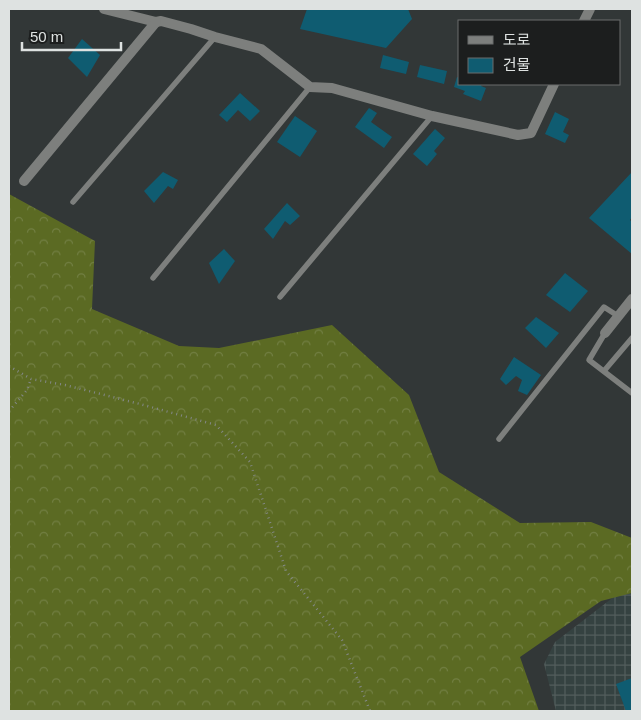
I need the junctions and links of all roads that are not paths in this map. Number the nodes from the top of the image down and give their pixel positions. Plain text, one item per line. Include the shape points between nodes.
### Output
1 (104, 9) edge
2 (156, 22) junction
3 (215, 37) junction
4 (554, 85) edge
5 (310, 87) junction
6 (432, 116) junction
7 (24, 181) dead end
8 (73, 202) dead end
9 (153, 278) dead end
10 (280, 297) dead end
11 (632, 299) edge
12 (618, 316) junction
13 (605, 333) joint
14 (632, 338) edge
15 (604, 371) junction
16 (632, 393) edge
17 (499, 439) dead end

1 - 2 street
2 - 3 street
2 - 7 street
3 - 5 street via 261,49
3 - 8 lane
4 - 6 street via 531,133 518,135
5 - 6 street via 332,88
5 - 9 lane
6 - 10 lane
11 - 12 street
12 - 13 street
12 - 17 lane via 604,307
13 - 15 lane via 589,360
14 - 15 lane
15 - 16 lane

